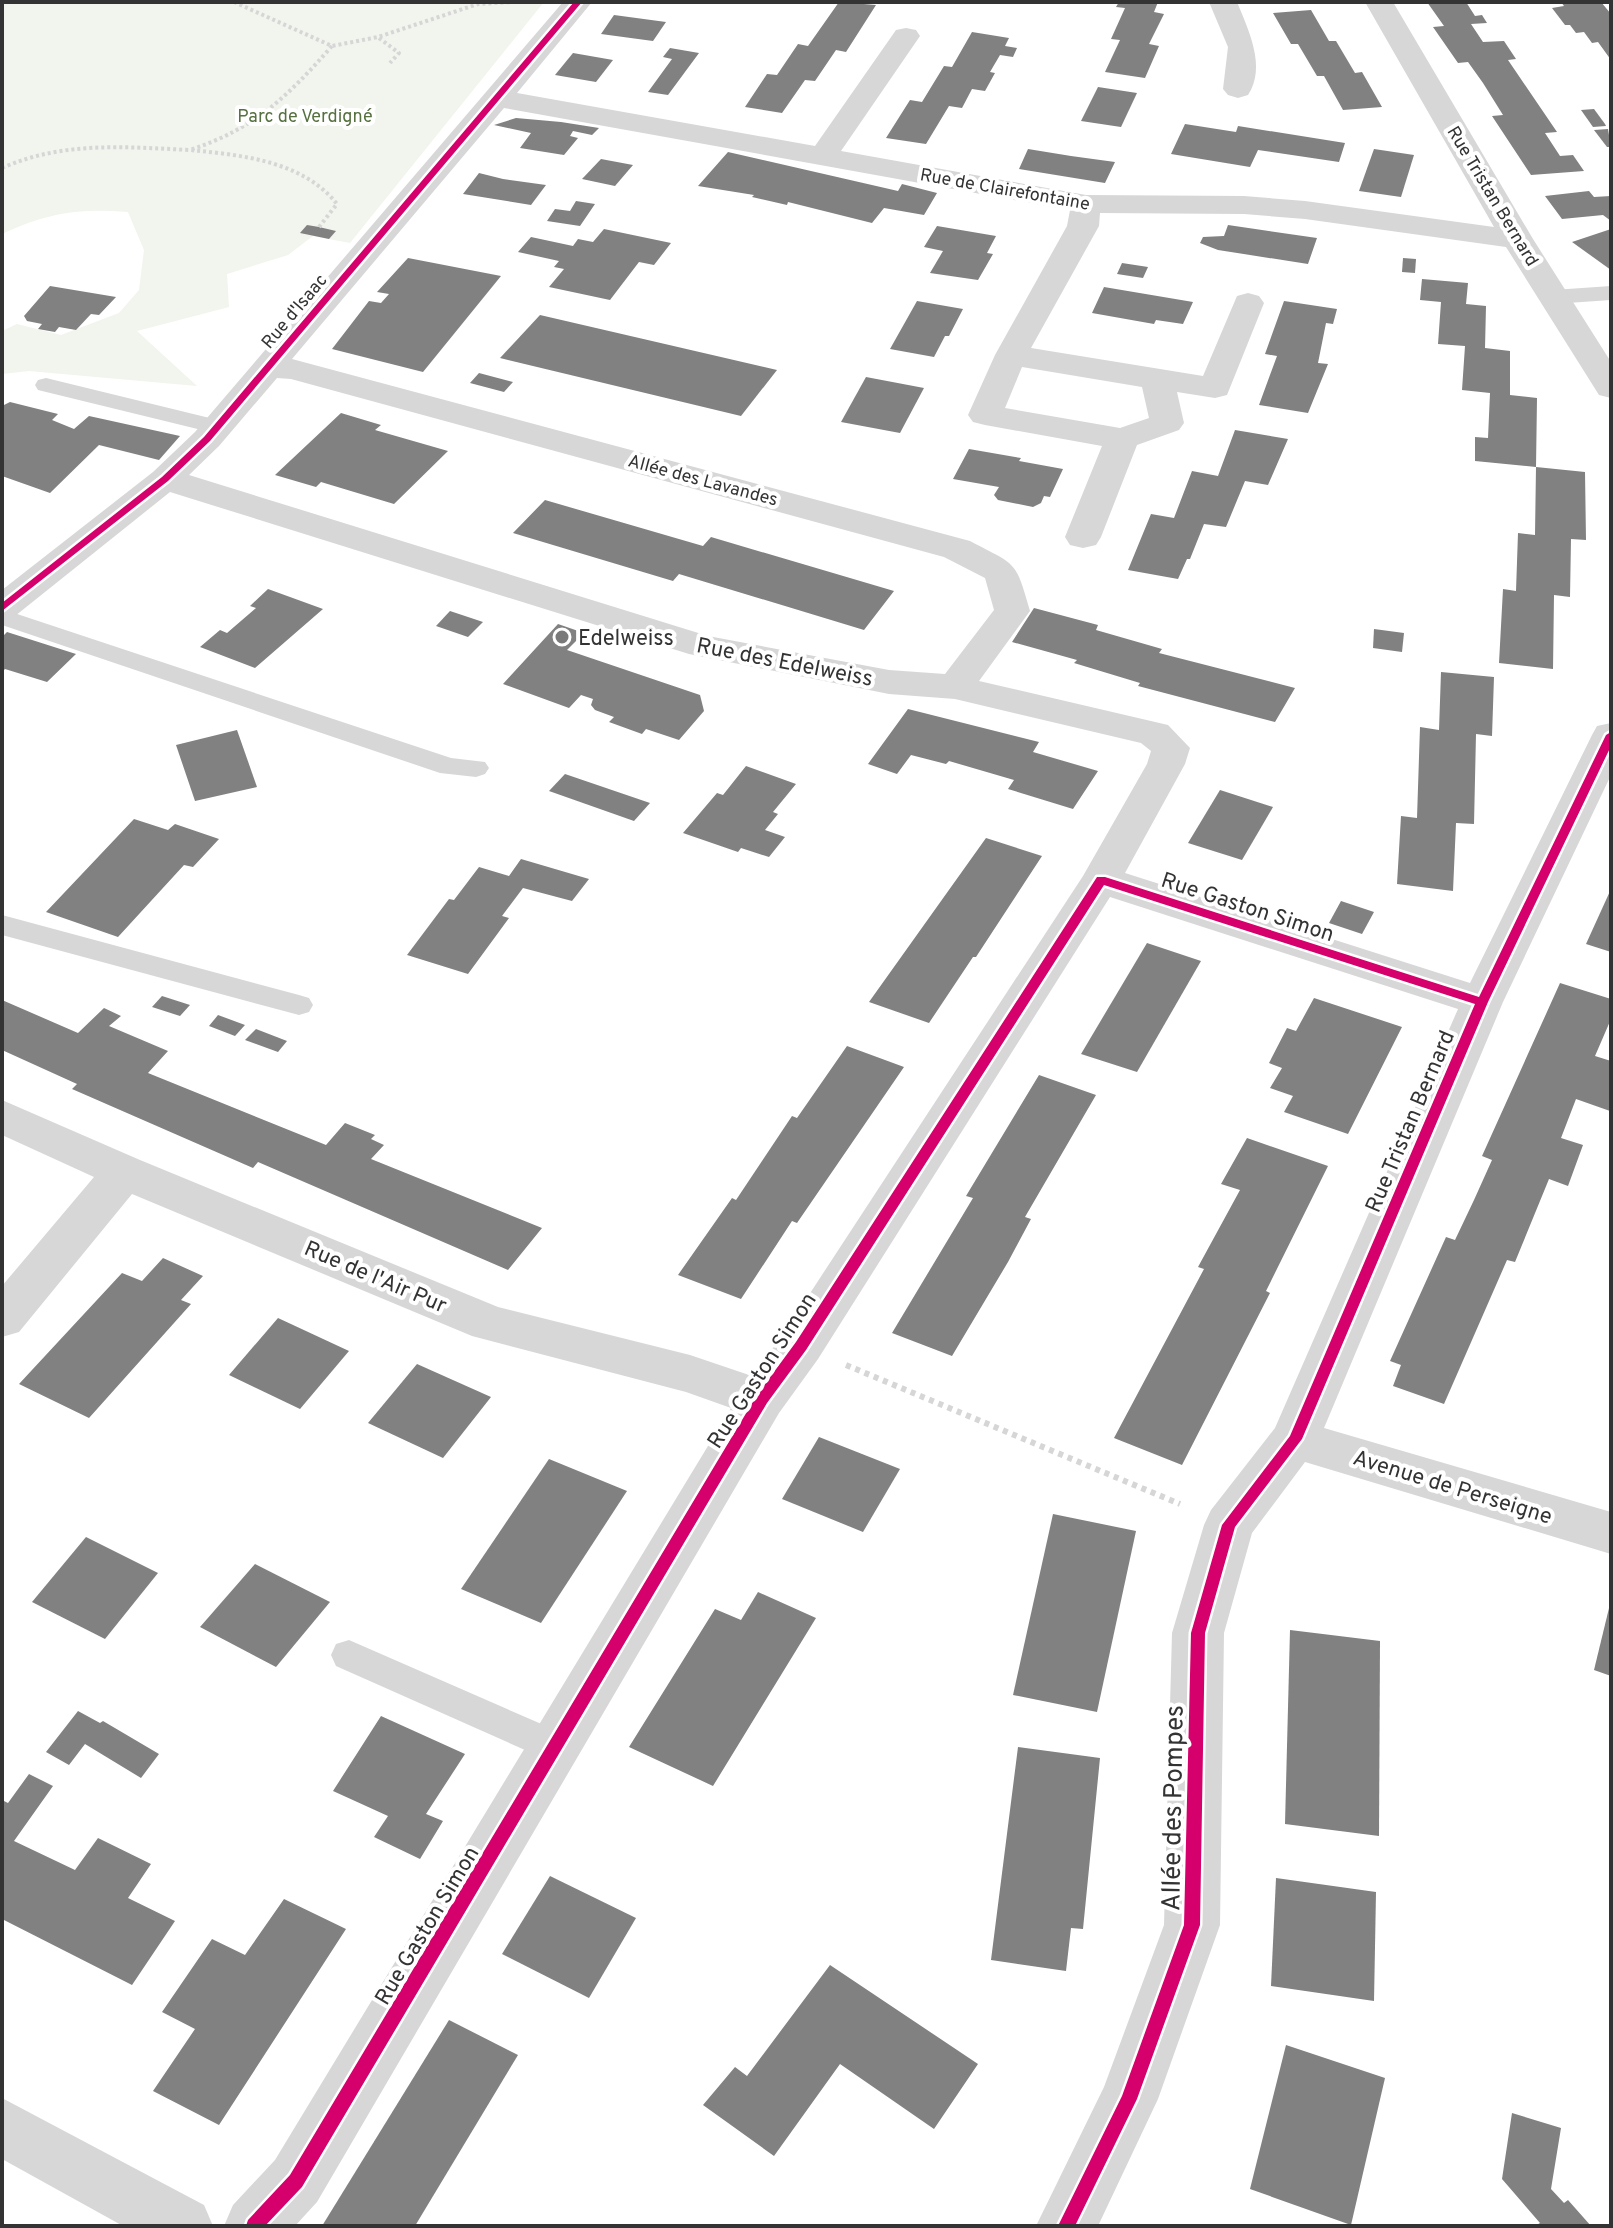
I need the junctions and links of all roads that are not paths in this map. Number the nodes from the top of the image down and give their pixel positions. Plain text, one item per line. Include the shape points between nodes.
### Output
1 (578, 2) edge
2 (1223, 2) edge
3 (1379, 2) edge
4 (906, 36) dead end
5 (1238, 89) dead end
6 (498, 98) junction
7 (823, 156) junction
8 (1086, 204) junction
9 (1517, 239) junction
10 (1611, 293) edge
11 (1553, 297) junction
12 (1248, 303) dead end
13 (1011, 355) junction
14 (270, 367) junction
15 (1157, 379) junction
16 (46, 385) dead end
17 (1611, 388) edge
18 (218, 427) junction
19 (1122, 439) junction
20 (165, 479) junction
21 (1083, 537) dead end
22 (2, 608) edge
23 (2, 617) edge
24 (955, 687) junction
25 (1611, 735) edge
26 (476, 768) dead end
27 (1101, 880) junction
28 (2, 925) edge
29 (1482, 1002) junction
30 (299, 1005) dead end
31 (2, 1116) edge
32 (124, 1172) junction
33 (2, 1319) edge
34 (762, 1399) junction
35 (1295, 1439) junction
36 (1611, 1533) edge
37 (349, 1655) dead end
38 (556, 1747) junction
39 (2, 2127) edge
40 (183, 2226) edge
41 (254, 2226) edge
42 (1066, 2226) edge

1 - 6 street, Rue d'Isaac
2 - 5 street via 1242,47
3 - 9 street, Rue Tristan Bernard
4 - 7 street
6 - 7 street, Rue de Clairefontaine
6 - 14 street, Rue d'Isaac
7 - 8 street, Rue de Clairefontaine
8 - 9 street, Rue de Clairefontaine via 1259,206
8 - 13 street via 1083,226
9 - 11 street, Rue Tristan Bernard
10 - 11 lane
11 - 17 street, Rue Tristan Bernard
12 - 15 street via 1215,388
13 - 15 street
13 - 19 street via 985,415
14 - 18 street, Rue d'Isaac
14 - 24 street, Allée des Lavandes via 957,549 1001,572 1012,611
15 - 19 street via 1167,423
16 - 18 lane
18 - 20 street, Rue d'Isaac
19 - 21 street
20 - 22 street, Rue d'Isaac
20 - 24 street, Rue des Edelweiss via 702,646 889,682
23 - 26 lane via 449,767
24 - 27 street, Rue des Edelweiss via 1154,734 1171,748
25 - 29 street, Rue Tristan Bernard
27 - 29 street, Rue Gaston Simon
27 - 34 street, Rue Gaston Simon
28 - 30 lane
29 - 35 street, Rue Tristan Bernard
31 - 32 street, Rue de l'Air Pur
32 - 33 street
32 - 34 street, Rue de l'Air Pur via 489,1323 690,1374
34 - 38 street, Rue Gaston Simon
35 - 36 street, Avenue de Perseigne
35 - 42 street, Allée des Pompes via 1229,1525 1198,1633 1192,1925 1129,2099
37 - 38 lane
38 - 41 street, Rue Gaston Simon via 296,2181
39 - 40 street

